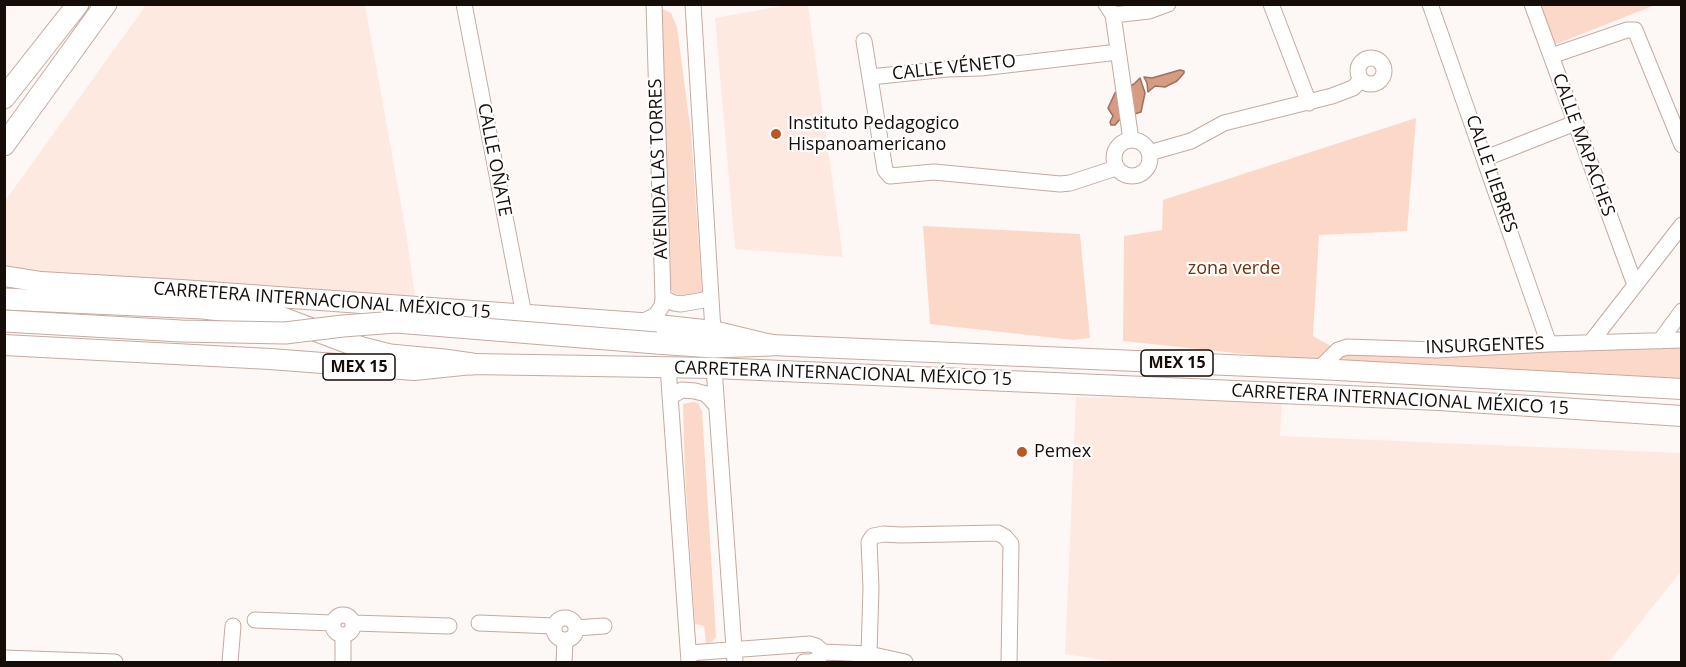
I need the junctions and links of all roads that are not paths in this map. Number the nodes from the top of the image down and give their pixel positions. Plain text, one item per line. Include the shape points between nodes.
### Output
1 (64, 4) edge
2 (78, 4) edge
3 (106, 4) edge
4 (464, 4) edge
5 (654, 4) edge
6 (693, 4) edge
7 (1168, 4) edge
8 (1271, 4) edge
9 (1430, 4) edge
10 (1532, 4) edge
11 (1113, 10) edge
12 (864, 41) dead end
13 (1118, 52) junction
14 (1551, 56) junction
15 (870, 77) junction
16 (1361, 80) dead end
17 (4, 86) edge
18 (4, 98) edge
19 (1308, 103) junction
20 (1575, 123) junction
21 (1129, 133) junction
22 (4, 145) edge
23 (1682, 145) edge
24 (1149, 153) junction
25 (1486, 158) junction
26 (1116, 168) junction
27 (1682, 225) edge
28 (4, 276) edge
29 (1635, 285) junction
30 (711, 296) junction
31 (663, 298) junction
32 (4, 299) edge
33 (1682, 311) edge
34 (524, 315) junction
35 (4, 321) edge
36 (640, 323) junction
37 (713, 331) junction
38 (1682, 340) edge
39 (1660, 341) junction
40 (1591, 342) junction
41 (1549, 344) junction
42 (4, 345) edge
43 (771, 345) junction
44 (472, 364) junction
45 (668, 368) junction
46 (714, 368) junction
47 (1319, 369) junction
48 (1682, 389) edge
49 (670, 397) junction
50 (716, 405) junction
51 (1682, 416) edge
52 (255, 620) dead end
53 (332, 623) junction
54 (353, 623) junction
55 (479, 623) dead end
56 (232, 626) dead end
57 (449, 626) dead end
58 (554, 626) junction
59 (604, 627) dead end
60 (576, 628) junction
61 (343, 636) junction
62 (565, 640) junction
63 (823, 652) junction
64 (869, 654) junction
65 (734, 657) edge
66 (4, 658) edge
67 (689, 658) edge
68 (96, 662) edge
69 (115, 663) edge
70 (230, 663) edge
71 (343, 663) edge
72 (564, 663) edge
73 (804, 663) edge
74 (906, 663) edge
75 (1009, 663) edge

1 - 17 highway
2 - 18 highway
3 - 22 highway
4 - 34 street, CALLE OÑATE
5 - 31 street, AVENIDA LAS TORRES
6 - 30 street
7 - 11 street via 1149,10
8 - 19 street
9 - 25 street, CALLE LIEBRES
10 - 14 street, CALLE MAPACHES
11 - 13 street
12 - 15 street
13 - 15 street, CALLE VÉNETO
13 - 21 street
14 - 20 street, CALLE MAPACHES
14 - 23 street via 1635,30
15 - 26 street, CALLE VÉNETO via 885,170 890,176 934,172 1060,184
16 - 19 street via 1353,88
19 - 24 street via 1224,123 1191,141
20 - 25 street
20 - 29 street, CALLE MAPACHES
21 - 24 street
21 - 26 street via 1116,150
24 - 26 street via 1149,165 1142,174 1125,176
25 - 41 street, CALLE LIEBRES
27 - 29 street
28 - 34 main road, CARRETERA INTERNACIONAL MÉXICO 15 / MEX 15 via 42,282
29 - 40 street
30 - 31 street via 681,304
30 - 37 street
31 - 36 street via 656,315
32 - 44 highway via 202,308 280,317 390,355
33 - 39 street
34 - 36 main road, CARRETERA INTERNACIONAL MÉXICO 15 / MEX 15
35 - 43 highway, MEX 15, bridge via 256,333 396,322 713,347
36 - 37 main road, CARRETERA INTERNACIONAL MÉXICO 15 / MEX 15
37 - 43 main road, CARRETERA INTERNACIONAL MÉXICO 15 / MEX 15
38 - 39 street, INSURGENTES
39 - 40 street, INSURGENTES
40 - 41 street, INSURGENTES
41 - 47 street, INSURGENTES via 1436,350 1347,347 1338,350
42 - 44 main road, CARRETERA INTERNACIONAL MÉXICO 15 / MEX 15 via 414,370
43 - 47 main road, CARRETERA INTERNACIONAL MÉXICO 15 / MEX 15
44 - 45 main road, CARRETERA INTERNACIONAL MÉXICO 15 / MEX 15
45 - 46 main road, CARRETERA INTERNACIONAL MÉXICO 15 / MEX 15
45 - 49 street
46 - 50 street
46 - 51 main road, CARRETERA INTERNACIONAL MÉXICO 15 / MEX 15 via 1427,399
47 - 48 main road, CARRETERA INTERNACIONAL MÉXICO 15 / MEX 15
49 - 50 street via 682,390 695,391 706,394
49 - 67 street
50 - 65 street
52 - 53 street
53 - 54 street via 340,614 346,614
53 - 61 street via 337,634
54 - 57 street
54 - 61 street via 349,634
55 - 58 street
56 - 70 street
58 - 60 street via 563,618 574,622
58 - 62 street via 556,636
59 - 60 street
60 - 62 street via 571,639
61 - 71 street
62 - 72 street
63 - 64 street
63 - 65 street via 810,644
63 - 73 street via 818,659
64 - 74 street
64 - 75 street via 869,542 873,536 998,533 1011,544
65 - 67 street
66 - 68 street
68 - 69 street

